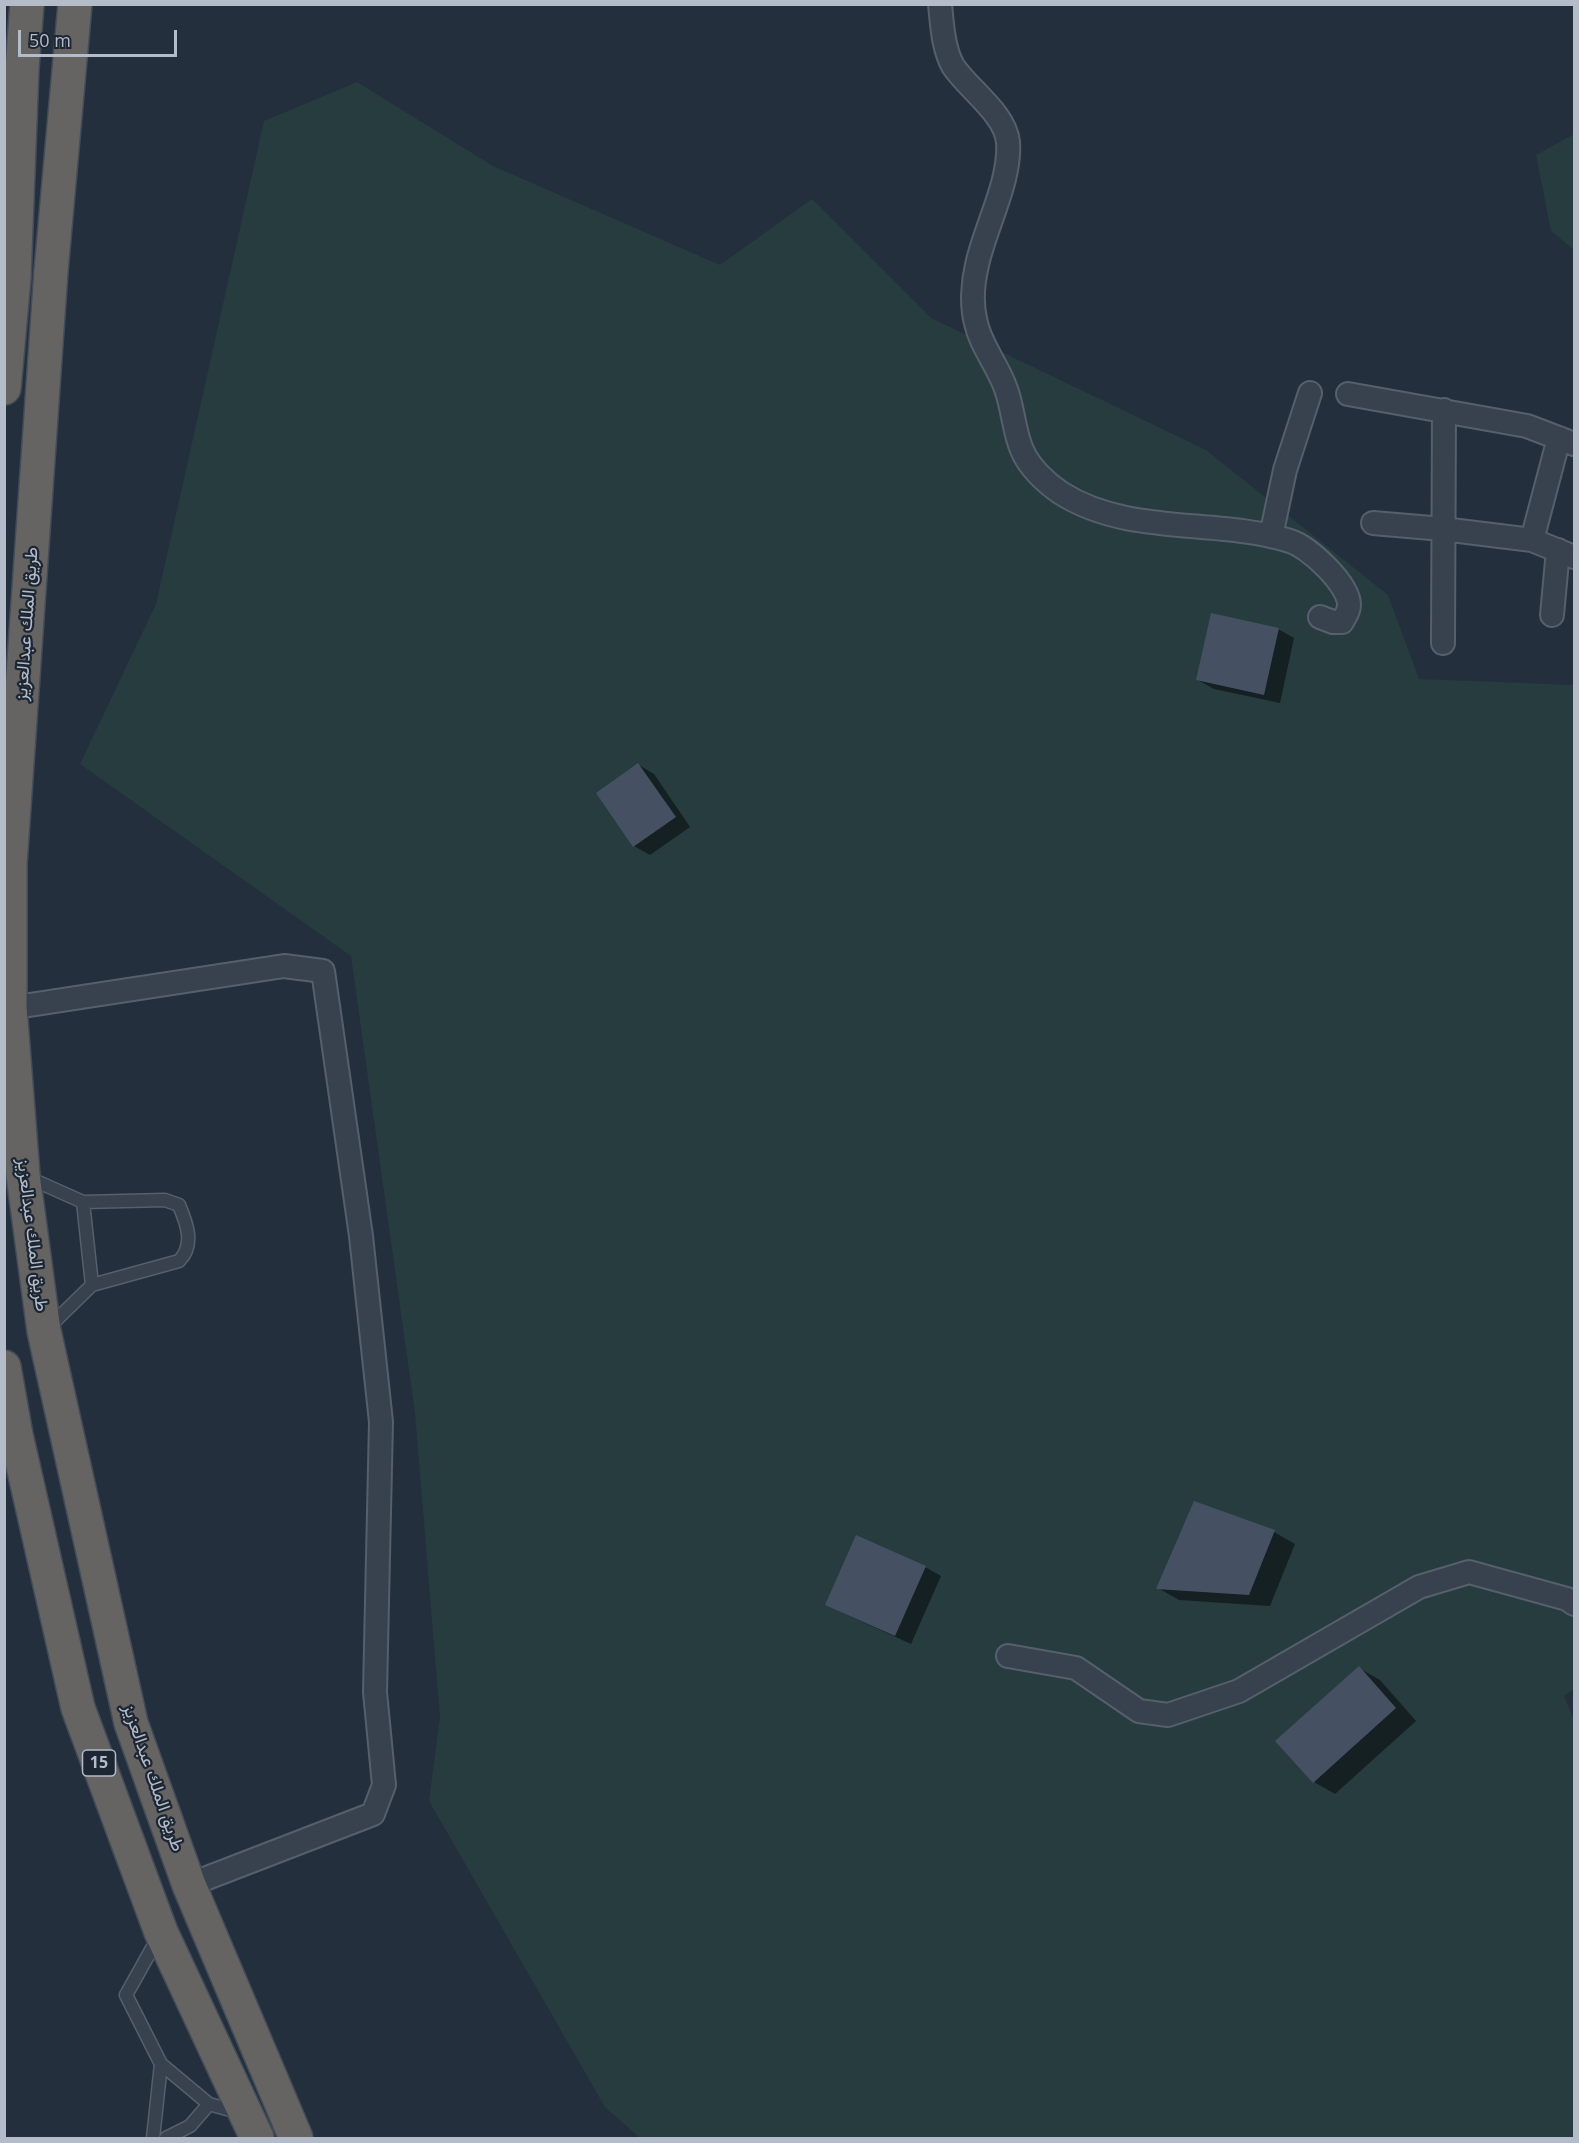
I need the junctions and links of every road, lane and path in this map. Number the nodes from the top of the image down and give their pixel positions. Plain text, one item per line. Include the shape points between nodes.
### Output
1 (27, 4) edge
2 (75, 4) edge
3 (939, 4) edge
4 (10, 226) edge
5 (9, 275) edge
6 (4, 387) edge
7 (1310, 393) dead end
8 (1348, 394) dead end
9 (1444, 410) junction
10 (1567, 441) edge
11 (1373, 523) dead end
12 (1443, 529) junction
13 (1271, 536) junction
14 (1532, 540) junction
15 (1566, 554) edge
16 (1552, 615) dead end
17 (1320, 616) dead end
18 (1443, 643) dead end
19 (10, 1008) junction
20 (23, 1175) junction
21 (82, 1202) junction
22 (92, 1285) junction
23 (44, 1331) junction
24 (4, 1367) edge
25 (10, 1432) edge
26 (1575, 1604) edge
27 (1008, 1656) dead end
28 (189, 1885) junction
29 (160, 1932) junction
30 (161, 2064) junction
31 (209, 2104) junction
32 (252, 2127) edge
33 (153, 2139) edge
34 (166, 2139) edge
35 (296, 2139) edge

1 - 4 highway via 16,78
2 - 19 highway, طريق الملك عبدالعزيز / 15 via 51,271 10,864
3 - 13 street via 952,64 1006,132 1007,163 977,264 973,306 976,324 1006,388 1021,449 1031,465 1060,492 1084,505 1134,519
4 - 5 highway
5 - 6 highway
7 - 13 street via 1285,470
8 - 9 street
9 - 10 street via 1527,426
9 - 12 street
10 - 14 street
11 - 12 street
12 - 14 street
12 - 18 street
13 - 17 street via 1293,542 1311,553 1345,592 1349,604 1342,622
14 - 15 street
15 - 16 street
19 - 20 highway, طريق الملك عبدالعزيز / 15
19 - 28 street via 284,966 323,971 361,1236 381,1422 375,1692 384,1785 373,1814
20 - 21 lane
20 - 23 highway, طريق الملك عبدالعزيز / 15
21 - 22 lane
21 - 22 lane via 165,1200 179,1205 189,1240 186,1254 179,1260
22 - 23 lane
23 - 28 highway, طريق الملك عبدالعزيز / 15 via 131,1723
24 - 25 highway, 15
25 - 29 highway, 15 via 78,1708
26 - 27 street via 1469,1572 1419,1587 1239,1691 1168,1715 1139,1710 1076,1668
28 - 35 highway, طريق الملك عبدالعزيز / 15
29 - 30 lane via 126,1995
29 - 32 highway, 15
30 - 31 lane
30 - 33 lane
31 - 32 lane
31 - 34 lane via 190,2126

